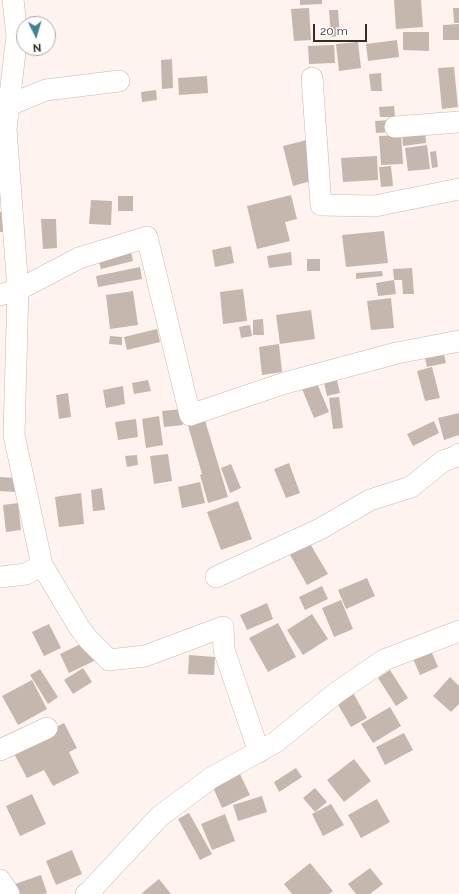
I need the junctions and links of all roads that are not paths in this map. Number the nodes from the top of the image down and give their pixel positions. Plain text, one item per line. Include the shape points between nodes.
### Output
1 (13, 0) edge
2 (312, 78) dead end
3 (119, 80) dead end
4 (4, 105) edge
5 (459, 122) edge
6 (395, 127) dead end
7 (459, 189) edge
8 (9, 293) edge
9 (459, 341) edge
10 (459, 454) edge
11 (42, 565) junction
12 (0, 576) edge
13 (216, 577) dead end
14 (459, 631) edge
15 (46, 728) dead end
16 (0, 750) edge
17 (259, 752) junction
18 (0, 880) edge
19 (89, 893) edge
20 (9, 894) edge

1 - 4 street via 17,35
2 - 7 street via 321,205 375,206
3 - 4 street via 46,90
4 - 8 street
5 - 6 street
8 - 9 street via 79,258 147,237 190,415 285,383 397,353
8 - 11 street via 14,435
10 - 13 street via 443,462 411,487 370,500 320,529
11 - 12 street via 26,574
11 - 17 street via 79,627 109,660 145,656 223,627 224,650
14 - 17 street via 384,660 336,693 276,742
15 - 16 street
17 - 19 street via 211,778 160,816
18 - 20 street

